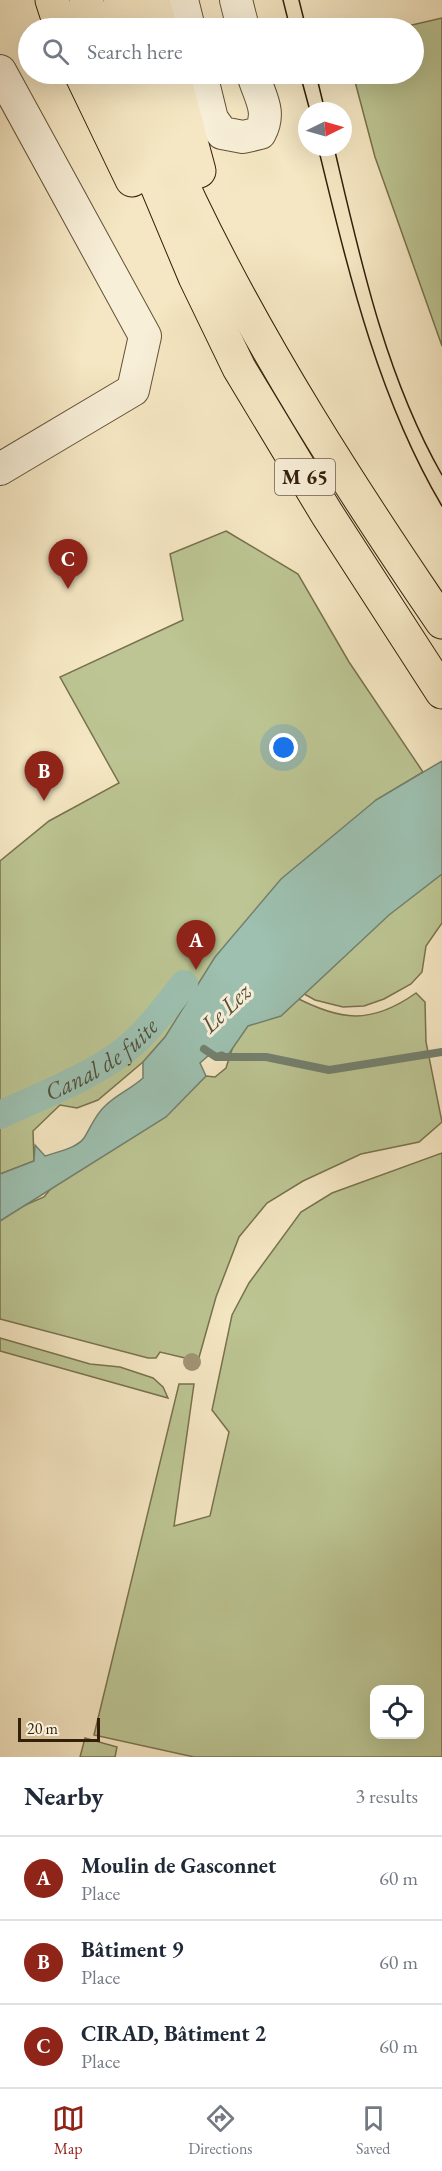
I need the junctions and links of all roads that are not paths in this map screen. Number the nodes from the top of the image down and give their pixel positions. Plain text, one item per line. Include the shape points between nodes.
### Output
1 (52, 0) edge
2 (86, 0) edge
3 (120, 0) edge
4 (153, 0) edge
5 (182, 0) edge
6 (236, 0) edge
7 (58, 18) edge
8 (92, 18) edge
9 (126, 18) edge
10 (158, 18) edge
11 (186, 18) edge
12 (240, 18) edge
13 (0, 71) edge
14 (86, 84) edge
15 (114, 84) edge
16 (147, 84) edge
17 (176, 84) edge
18 (204, 84) edge
19 (258, 84) edge
20 (195, 277) junction
21 (309, 419) junction
22 (6, 456) edge
23 (442, 622) edge
24 (435, 681) edge

1 - 7 main road
2 - 8 main road
3 - 9 main road
4 - 10 main road
5 - 11 street
6 - 12 street
13 - 22 street via 145,336 133,390
14 - 20 main road, M 65 via 145,207
15 - 20 main road, M 65
16 - 21 main road, M 65 via 189,200
17 - 21 main road, M 65 via 222,241
18 - 19 street via 212,118 222,133 243,137 260,133 266,122
20 - 24 main road, M 65 via 239,368
21 - 23 main road, M 65 via 358,500

